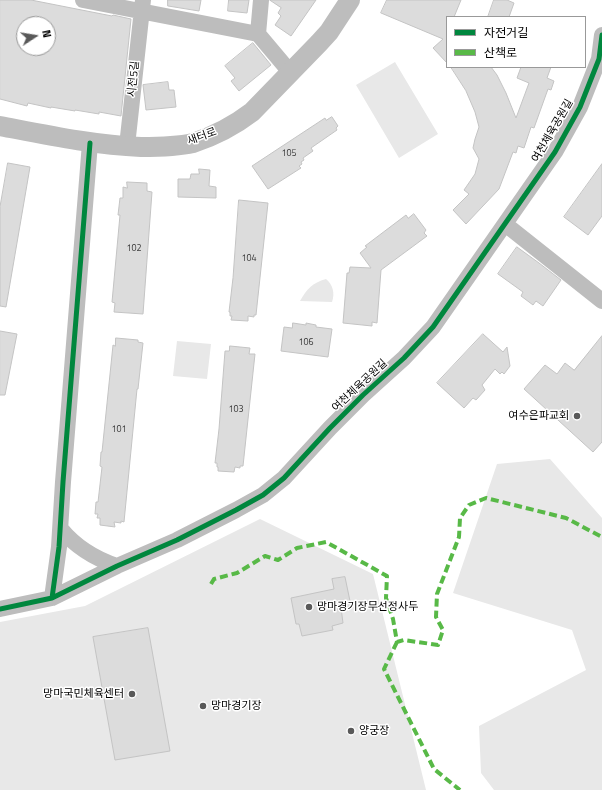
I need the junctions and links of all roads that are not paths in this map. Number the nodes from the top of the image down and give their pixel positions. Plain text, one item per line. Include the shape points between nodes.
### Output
1 (83, 0) edge
2 (261, 0) edge
3 (350, 0) edge
4 (143, 6) edge
5 (258, 34) junction
6 (602, 35) edge
7 (290, 72) junction
8 (0, 126) edge
9 (90, 143) junction
10 (127, 146) junction
11 (504, 224) junction
12 (602, 301) edge
13 (61, 529) junction
14 (117, 566) junction
15 (52, 598) junction
16 (0, 608) edge

1 - 4 street
2 - 5 street
3 - 7 street, 새터로 via 329,32
4 - 5 street
4 - 10 street, 시전5길
5 - 7 street
6 - 11 street, 여천체육공원길 via 599,59 580,107 555,152
7 - 10 street, 새터로 via 252,112 216,134 176,146
8 - 9 street, 새터로
9 - 10 street, 새터로
9 - 13 street
11 - 12 street
11 - 14 street, 여천체육공원길 via 434,327 284,478 263,495 236,510 177,540
13 - 14 street via 90,554
13 - 15 street
14 - 15 street, 여천체육공원길
15 - 16 street, 여천체육공원길

